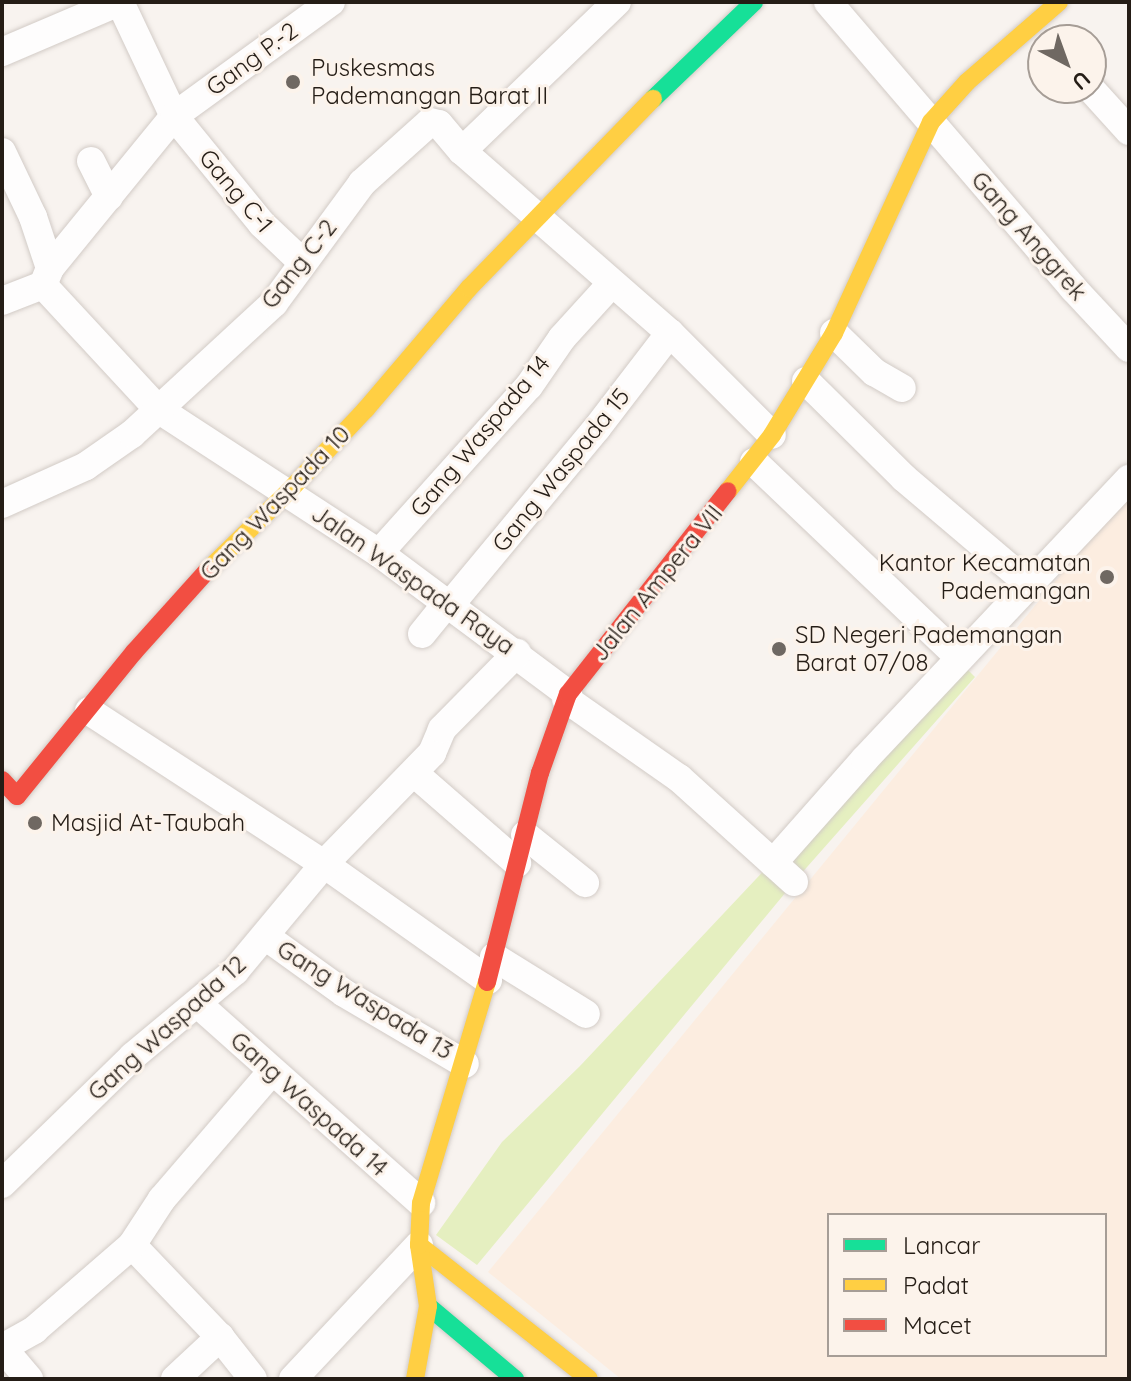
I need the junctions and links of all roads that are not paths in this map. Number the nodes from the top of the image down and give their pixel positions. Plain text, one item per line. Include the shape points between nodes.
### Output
1 (119, 2) edge
2 (331, 2) edge
3 (617, 2) edge
4 (754, 2) edge
5 (828, 2) edge
6 (1059, 2) edge
7 (1044, 24) edge
8 (1027, 40) edge
9 (2, 52) edge
10 (1105, 104) edge
11 (174, 116) junction
12 (931, 122) junction
13 (1129, 131) edge
14 (462, 151) junction
15 (2, 152) edge
16 (91, 161) dead end
17 (109, 197) junction
18 (541, 218) junction
19 (302, 262) junction
20 (46, 277) junction
21 (612, 283) junction
22 (2, 301) edge
23 (670, 333) junction
24 (834, 333) junction
25 (1129, 348) edge
26 (806, 381) junction
27 (902, 388) dead end
28 (158, 409) junction
29 (772, 435) junction
30 (754, 462) junction
31 (1129, 479) edge
32 (288, 492) junction
33 (2, 504) edge
34 (379, 553) junction
35 (1029, 584) junction
36 (449, 604) junction
37 (422, 634) dead end
38 (517, 653) junction
39 (960, 658) junction
40 (567, 697) junction
41 (89, 711) junction
42 (414, 773) junction
43 (2, 780) edge
44 (525, 835) junction
45 (517, 863) junction
46 (324, 864) junction
47 (585, 883) dead end
48 (265, 936) junction
49 (491, 969) junction
50 (198, 1004) junction
51 (586, 1014) dead end
52 (465, 1064) junction
53 (272, 1071) junction
54 (2, 1184) edge
55 (421, 1203) junction
56 (132, 1245) junction
57 (419, 1245) junction
58 (428, 1306) junction
59 (220, 1337) junction
60 (2, 1348) edge
61 (29, 1379) edge
62 (175, 1379) edge
63 (253, 1379) edge
64 (293, 1379) edge
65 (415, 1379) edge
66 (515, 1379) edge
67 (589, 1379) edge

1 - 9 street
1 - 11 street
2 - 11 street, Gang P.-2
3 - 14 street
4 - 18 street, Gang Waspada 10 via 607,143
5 - 12 street, Gang Anggrek
6 - 7 street, Jalan Ampera VII
8 - 12 street, Jalan Ampera VII via 967,82
10 - 13 street
11 - 17 street
11 - 19 street, Gang C-1 via 262,224
12 - 24 street, Jalan Ampera VII
12 - 25 street, Gang Anggrek
14 - 18 street
14 - 19 street, Gang C-2 via 439,124 430,122 362,183
15 - 20 street via 33,217
16 - 17 street
17 - 20 street
18 - 21 street
18 - 32 street, Gang Waspada 10 via 469,288
19 - 28 street, Gang C-2 via 274,303
20 - 22 street
20 - 28 street, Jalan Waspada Raya
21 - 23 street
21 - 34 street, Gang Waspada 14 via 562,338 529,386
23 - 29 street
23 - 36 street, Gang Waspada 15
24 - 26 street, Jalan Ampera VII
24 - 27 street via 874,372
26 - 29 street, Jalan Ampera VII
26 - 35 street via 904,478
28 - 32 street, Jalan Waspada Raya
28 - 33 street, Gang C-2 via 86,466
29 - 30 street, Jalan Ampera VII
30 - 39 street
30 - 40 street, Jalan Ampera VII
31 - 35 street
32 - 34 street, Jalan Waspada Raya
32 - 41 street, Gang Waspada 10 via 222,555 134,652
34 - 36 street, Jalan Waspada Raya
35 - 39 street
36 - 37 street, Gang Waspada 15
36 - 38 street, Jalan Waspada Raya
38 - 40 street, Jalan Waspada Raya
38 - 42 street, Gang Waspada 12 via 442,729 432,753
39 - 40 street, Jalan Waspada Raya via 784,872 679,778
40 - 44 street, Jalan Ampera VII
41 - 43 street, Gang Waspada 10 via 17,796
41 - 46 street
42 - 45 street
42 - 46 street, Gang Waspada 12
44 - 45 street, Jalan Ampera VII
44 - 47 street
45 - 49 street, Jalan Ampera VII
46 - 48 street, Gang Waspada 12
46 - 49 street
48 - 50 street, Gang Waspada 12
48 - 52 street, Gang Waspada 13 via 344,993
49 - 51 street
49 - 52 street, Jalan Ampera VII
50 - 53 street, Gang Waspada 14
50 - 54 street, Gang Waspada 12 via 133,1056
52 - 55 street, Jalan Ampera VII
53 - 55 street, Gang Waspada 14
53 - 56 street via 162,1199
55 - 57 street, Jalan Ampera VII
56 - 59 street
56 - 60 street via 34,1330
57 - 58 street, Jalan Ampera VII
57 - 64 street
57 - 67 street
58 - 65 street, Jalan Ampera VII
58 - 66 street
59 - 62 street
59 - 63 street
60 - 61 street

